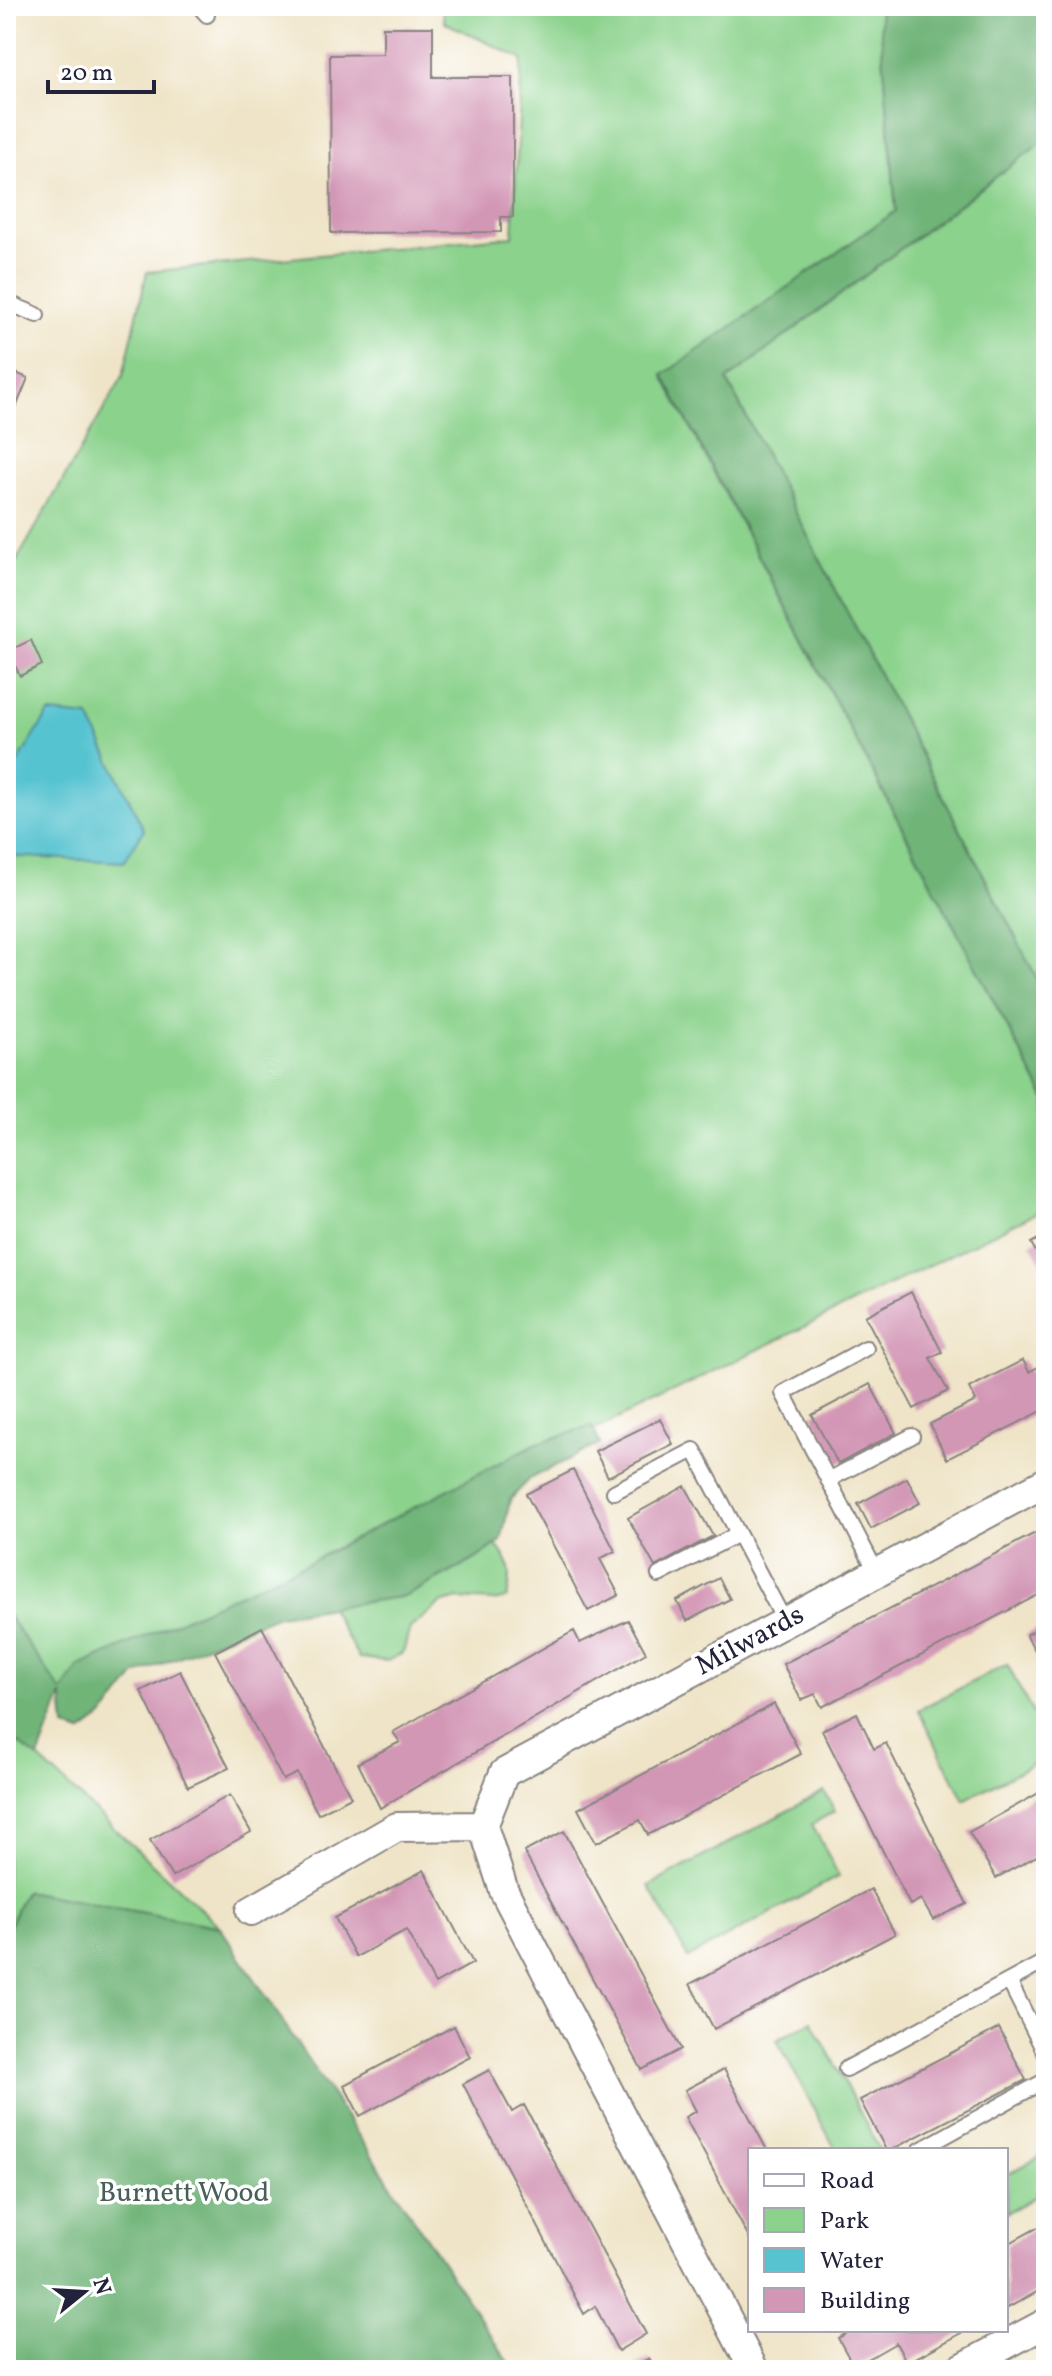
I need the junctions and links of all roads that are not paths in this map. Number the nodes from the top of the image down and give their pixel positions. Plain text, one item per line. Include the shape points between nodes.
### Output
1 (6, 302) edge
2 (37, 315) dead end
3 (866, 1348) dead end
4 (912, 1436) dead end
5 (828, 1480) junction
6 (1046, 1482) edge
7 (614, 1492) dead end
8 (738, 1534) junction
9 (877, 1573) junction
10 (659, 1575) dead end
11 (785, 1622) junction
12 (483, 1826) junction
13 (251, 1911) dead end
14 (1046, 1961) edge
15 (1009, 1981) junction
16 (1046, 2055) edge
17 (846, 2069) dead end
18 (1046, 2080) edge
19 (924, 2148) edge
20 (1046, 2323) edge
21 (754, 2370) edge
22 (958, 2370) edge

1 - 2 lane
3 - 5 lane via 783,1393
4 - 5 lane
5 - 9 lane
6 - 9 street, Milwards
7 - 8 lane via 694,1450
8 - 10 lane
8 - 11 lane
9 - 11 street, Milwards
11 - 12 street, Milwards via 504,1773
12 - 13 street via 397,1827
12 - 21 street via 504,1891
14 - 15 lane
15 - 16 lane
15 - 17 lane
18 - 19 lane
20 - 22 street

